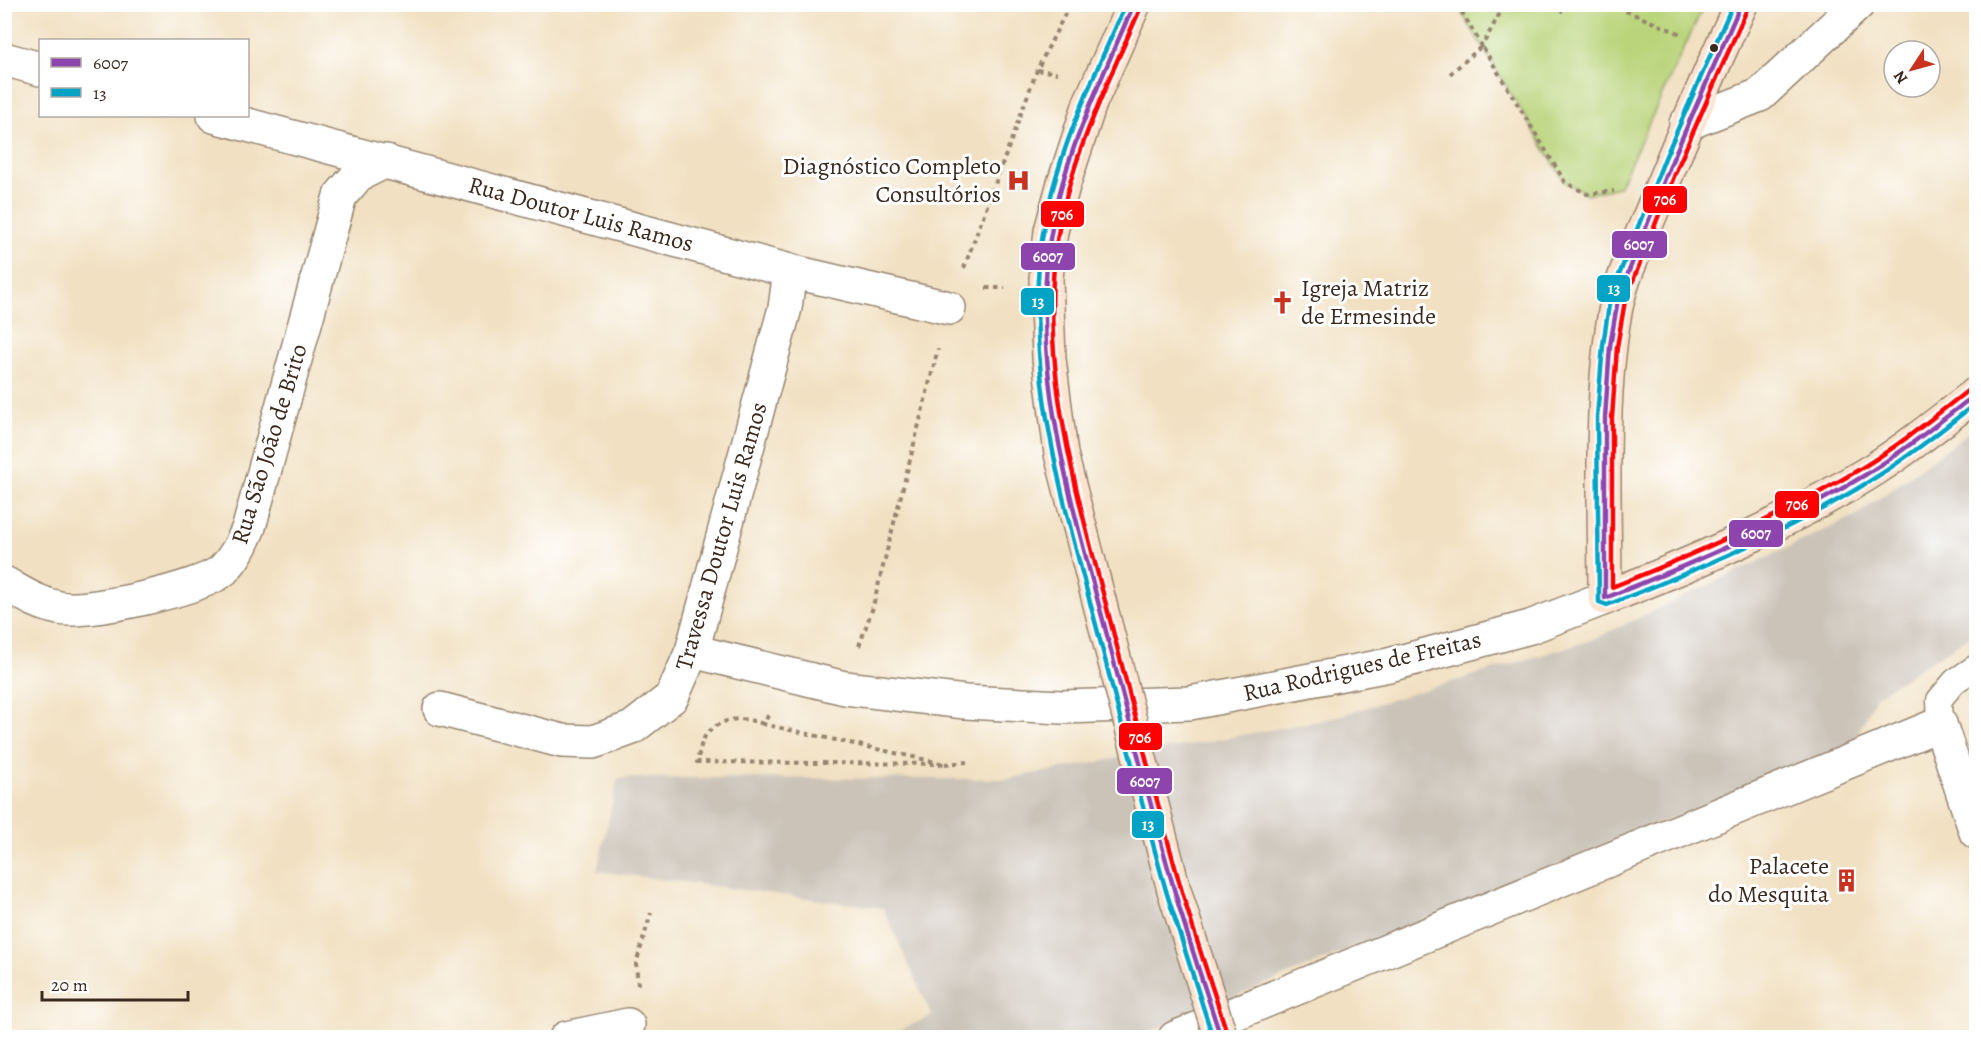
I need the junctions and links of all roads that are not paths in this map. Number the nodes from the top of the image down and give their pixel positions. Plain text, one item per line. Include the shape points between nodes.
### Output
1 (1134, 4) edge
2 (1741, 4) edge
3 (1858, 4) edge
4 (4, 59) edge
5 (39, 69) edge
6 (218, 117) edge
7 (1686, 124) junction
8 (322, 145) junction
9 (386, 161) junction
10 (340, 196) junction
11 (790, 271) junction
12 (949, 308) dead end
13 (1977, 394) edge
14 (4, 583) edge
15 (1605, 598) junction
16 (692, 651) junction
17 (1977, 667) edge
18 (440, 709) dead end
19 (1940, 724) junction
20 (1977, 832) edge
21 (628, 1025) dead end
22 (566, 1038) edge
23 (1175, 1038) edge
24 (1221, 1038) edge

1 - 24 main road, bridge via 1090,103 1051,231 1046,278 1049,359 1061,454 1174,890
2 - 7 main road
3 - 7 street via 1760,95
4 - 5 street
6 - 8 street, Rua Doutor Luis Ramos
7 - 15 main road via 1616,310 1605,449
8 - 9 street, Rua Doutor Luis Ramos
8 - 10 street, Rua São João de Brito via 335,168
9 - 10 street, Rua São João de Brito via 358,175
9 - 11 street, Rua Doutor Luis Ramos
10 - 14 street, Rua São João de Brito via 249,527 238,552 221,571 191,586 83,610 35,601
11 - 12 street, Rua Doutor Luis Ramos
11 - 16 street, Travessa Doutor Luis Ramos via 785,308
13 - 15 main road, Rua Rodrigues de Freitas via 1867,474 1798,514 1702,560
15 - 16 street, Rua Rodrigues de Freitas via 1530,627 1389,665 1190,704 1062,707 965,702 845,688
16 - 18 street, Travessa Doutor Luis Ramos via 672,697 632,728 593,742 562,741
17 - 19 lane via 1955,681 1939,700
19 - 20 street
19 - 23 street
21 - 22 street

